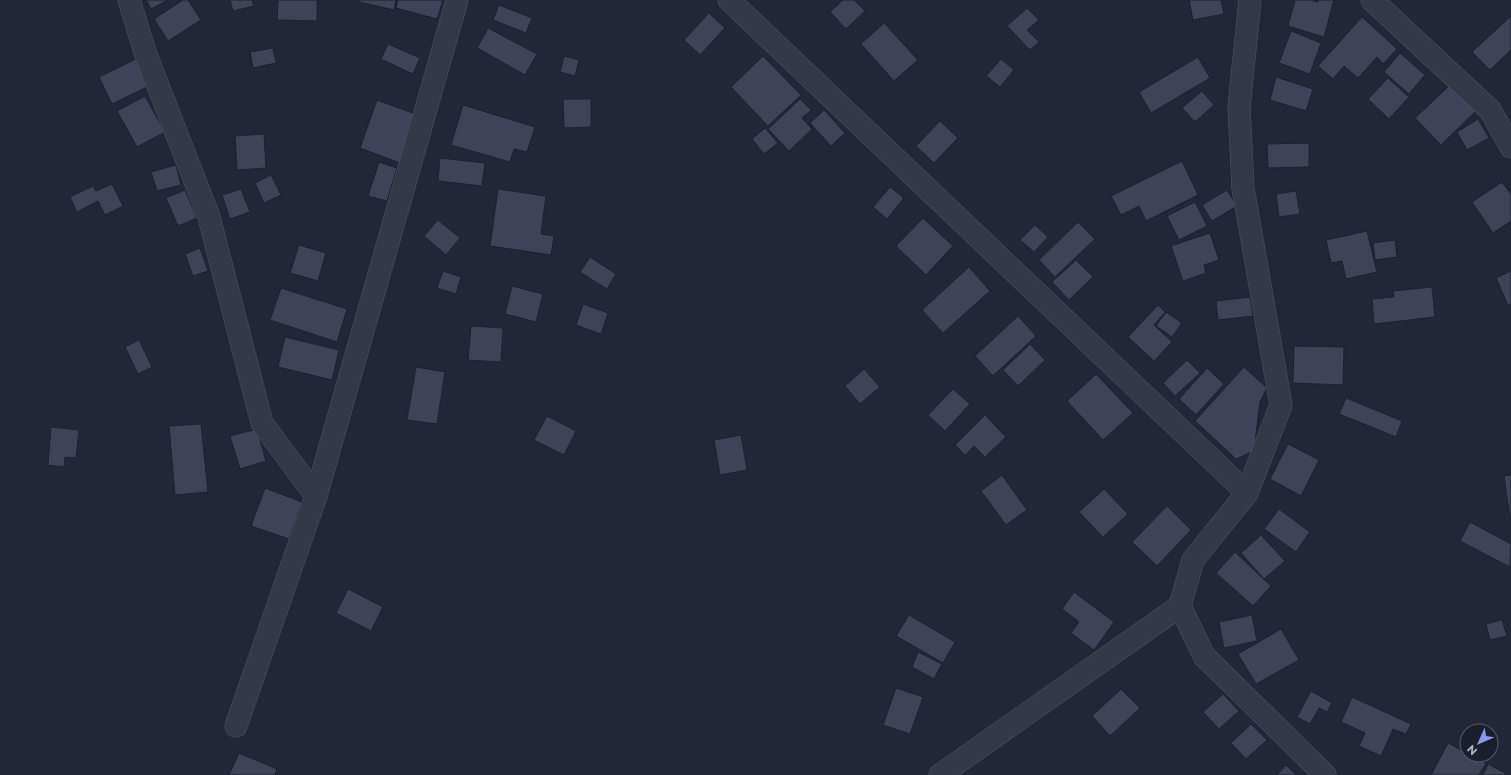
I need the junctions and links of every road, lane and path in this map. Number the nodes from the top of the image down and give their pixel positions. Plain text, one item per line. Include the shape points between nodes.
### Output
1 (129, 0) edge
2 (457, 0) edge
3 (729, 0) edge
4 (1250, 0) edge
5 (1372, 0) edge
6 (1511, 147) edge
7 (1246, 493) junction
8 (316, 496) junction
9 (1180, 606) junction
10 (236, 726) dead end
11 (940, 775) edge
12 (1325, 775) edge

1 - 8 street via 146,55 209,217 262,423
2 - 8 street
3 - 7 street
4 - 7 street via 1239,107 1243,188 1281,405
5 - 6 street via 1490,110
7 - 9 street via 1193,560
8 - 10 street
9 - 11 street
9 - 12 street via 1204,656

